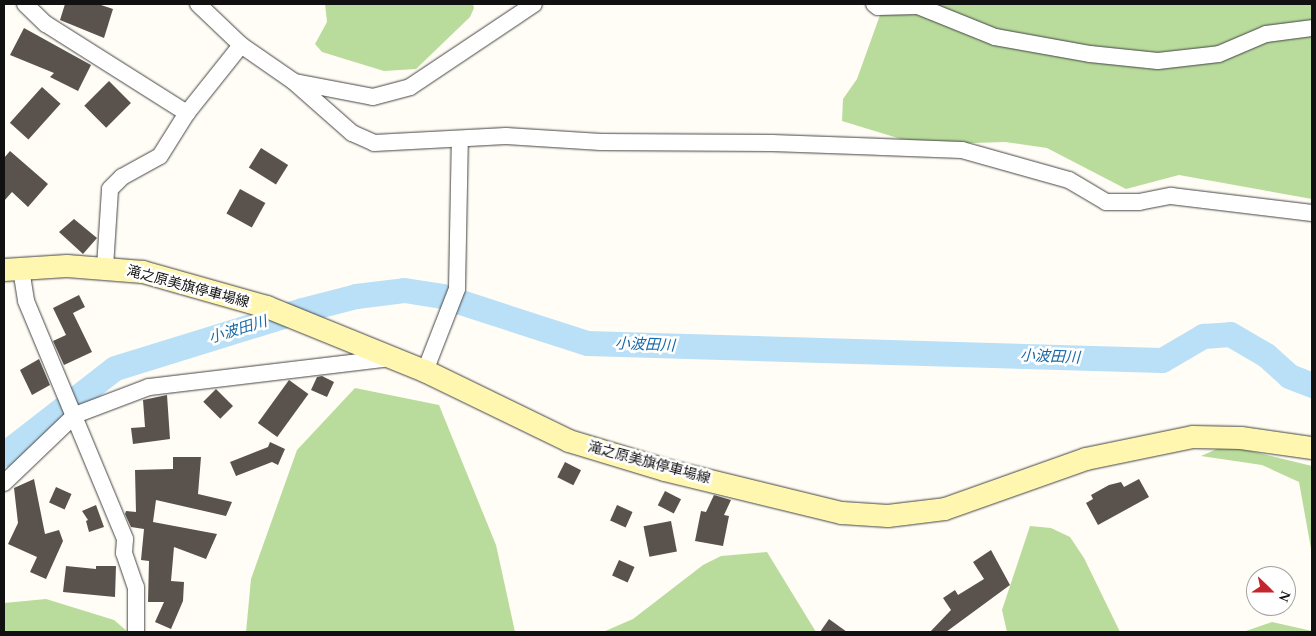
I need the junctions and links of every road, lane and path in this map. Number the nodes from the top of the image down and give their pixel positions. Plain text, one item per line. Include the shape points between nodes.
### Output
1 (25, 4) edge
2 (198, 4) edge
3 (534, 4) edge
4 (874, 4) edge
5 (1312, 28) edge
6 (241, 44) junction
7 (292, 81) junction
8 (187, 113) junction
9 (460, 139) junction
10 (1312, 213) edge
11 (106, 267) junction
12 (12, 270) edge
13 (391, 358) junction
14 (425, 371) junction
15 (74, 412) junction
16 (1312, 448) edge
17 (4, 483) edge
18 (136, 632) edge

1 - 8 street via 46,24
2 - 6 street
3 - 7 street via 410,87 373,97
4 - 5 street via 878,7 918,6 995,37 1090,54 1158,61 1219,54 1266,34
6 - 7 street
6 - 8 street
7 - 9 street via 352,133 374,143
8 - 11 street via 160,156 122,177 110,189
9 - 10 street via 506,136 601,142 772,143 962,150 1069,180 1106,202 1139,202 1171,196
9 - 14 street via 457,289
11 - 12 main road, 滝之原美旗停車場線
11 - 13 main road, 滝之原美旗停車場線 via 143,272 267,307
12 - 15 street
13 - 14 main road, 滝之原美旗停車場線
13 - 15 street via 149,387
14 - 16 main road, 滝之原美旗停車場線 via 569,441 665,470 842,513 888,516 945,509 1086,459 1193,438 1241,438
15 - 17 street
15 - 18 street via 125,539 124,553 136,587

